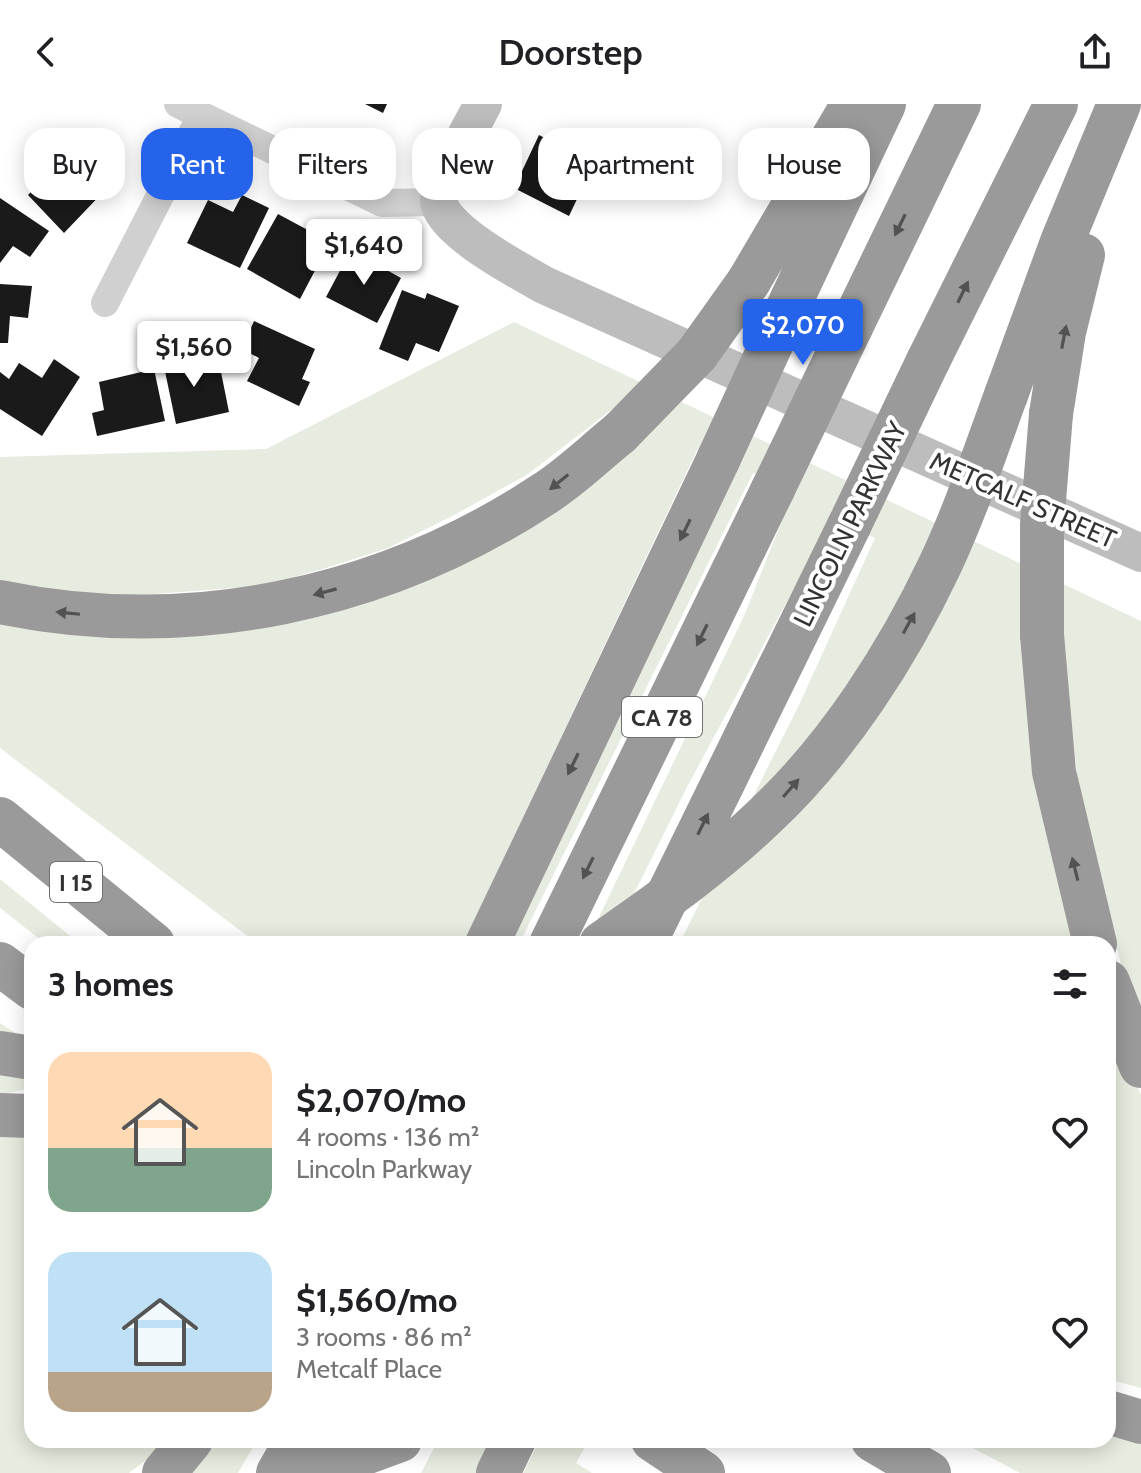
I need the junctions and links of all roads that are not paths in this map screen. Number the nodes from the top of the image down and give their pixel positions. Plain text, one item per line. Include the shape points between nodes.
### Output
1 (483, 104) edge
2 (853, 104) edge
3 (884, 104) edge
4 (959, 104) edge
5 (1056, 104) edge
6 (1119, 104) edge
7 (189, 110) edge
8 (1104, 146) junction
9 (439, 202) junction
10 (105, 303) dead end
11 (1141, 553) edge
12 (0, 602) edge
13 (0, 819) edge
14 (143, 936) edge
15 (491, 936) edge
16 (555, 936) edge
17 (612, 936) edge
18 (648, 936) edge
19 (1093, 936) edge
20 (0, 964) edge
21 (24, 982) edge
22 (1116, 1002) edge
23 (0, 1053) edge
24 (24, 1057) edge
25 (1141, 1066) edge
26 (0, 1115) edge
27 (24, 1116) edge
28 (1116, 1414) edge
29 (1141, 1422) edge
30 (184, 1448) edge
31 (292, 1448) edge
32 (376, 1448) edge
33 (392, 1448) edge
34 (510, 1448) edge
35 (665, 1448) edge
36 (887, 1448) edge
37 (164, 1473) edge
38 (278, 1473) edge
39 (311, 1473) edge
40 (376, 1473) edge
41 (498, 1473) edge
42 (703, 1473) edge
43 (929, 1473) edge

1 - 9 street
2 -> 12 highway, bridge via 749,281 697,354 620,433 545,494 401,570 221,615 123,618
3 -> 15 highway, bridge
4 -> 16 highway, CA 78, bridge
18 -> 5 highway, LINCOLN PARKWAY / CA 78, bridge
6 - 8 highway
7 - 9 street via 382,203
7 - 10 street
17 -> 8 highway, bridge via 711,864 766,816 824,749 905,632 940,566 1062,242
19 -> 8 highway, bridge via 1054,772 1042,635 1042,525 1051,414
9 - 11 street, METCALF STREET via 456,227 544,285
13 - 14 highway, I 15
20 - 21 highway
22 - 25 highway
23 - 24 highway
26 - 27 highway
28 - 29 highway
30 - 37 highway
31 - 38 highway
32 - 39 highway, bridge
33 - 40 highway
34 - 41 highway
35 - 42 highway
36 - 43 highway

